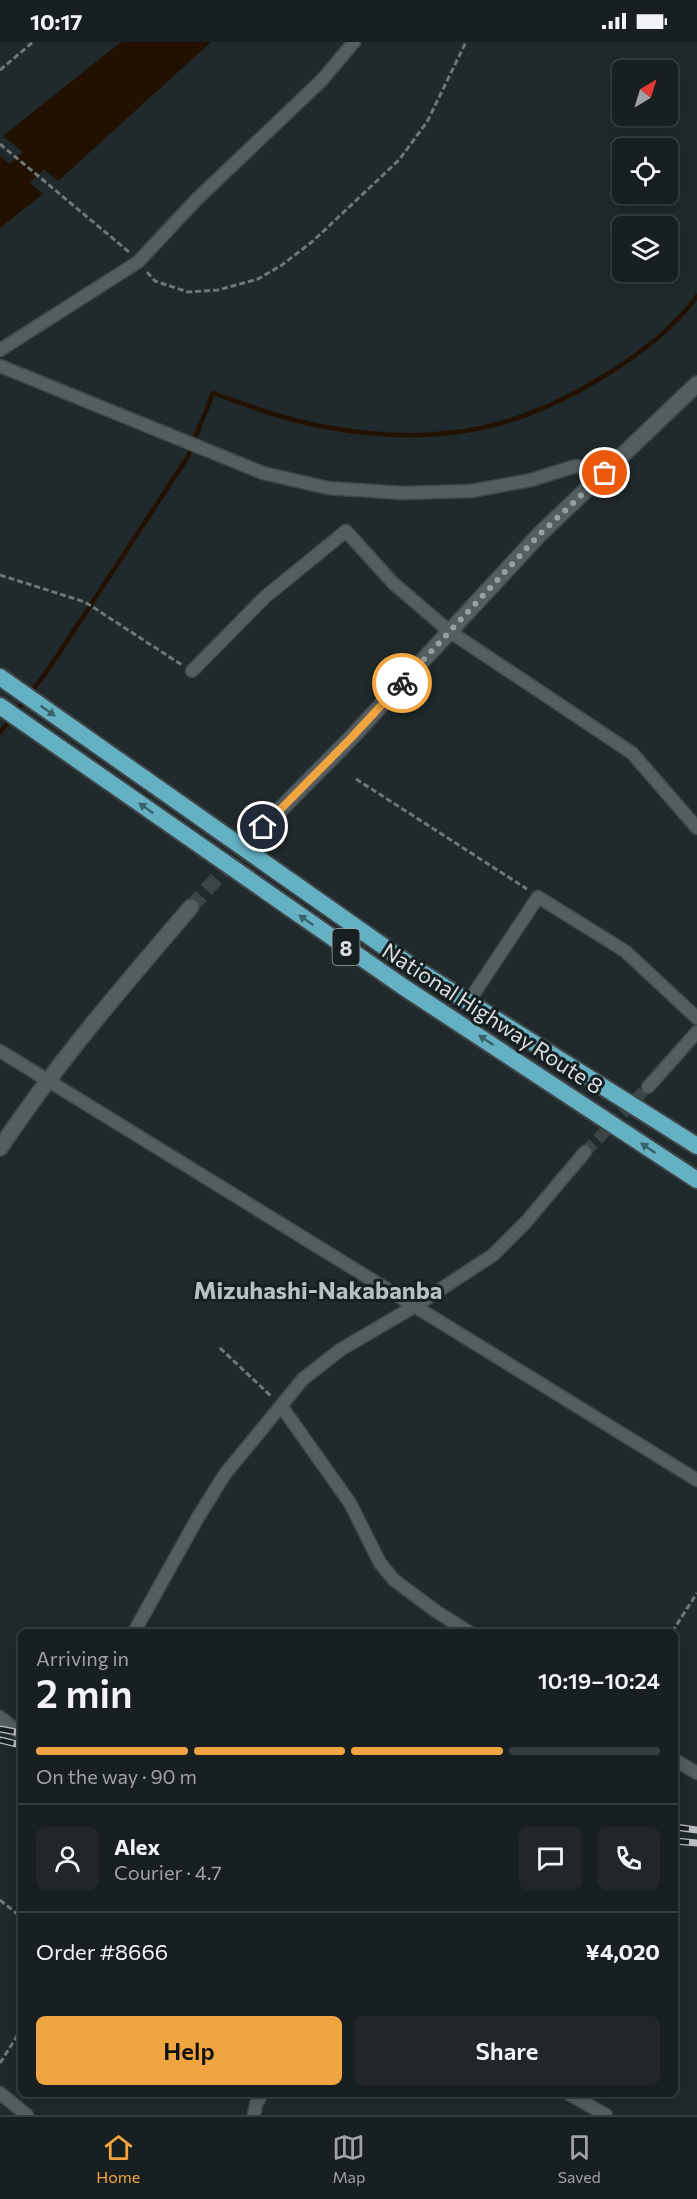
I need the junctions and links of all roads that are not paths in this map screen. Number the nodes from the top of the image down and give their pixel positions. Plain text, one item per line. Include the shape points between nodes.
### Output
1 (354, 42) edge
2 (0, 350) edge
3 (0, 366) edge
4 (697, 384) edge
5 (605, 473) junction
6 (448, 631) junction
7 (192, 671) road end
8 (0, 677) edge
9 (0, 706) edge
10 (263, 827) tunnel mouth
11 (697, 828) edge
12 (191, 907) tunnel mouth
13 (469, 1001) junction
14 (697, 1018) edge
15 (697, 1032) edge
16 (0, 1051) edge
17 (48, 1081) junction
18 (648, 1087) tunnel mouth
19 (697, 1146) edge
20 (0, 1148) edge
21 (585, 1152) tunnel mouth
22 (697, 1180) edge
23 (416, 1306) junction
24 (282, 1407) junction
25 (697, 1480) edge
26 (136, 1629) edge
27 (464, 1629) edge
28 (0, 1718) edge
29 (18, 1732) edge
30 (678, 1762) edge
31 (697, 1773) edge
32 (0, 2093) edge
33 (260, 2097) edge
34 (574, 2097) edge
35 (27, 2115) edge
36 (254, 2115) edge
37 (606, 2115) edge

1 - 2 street via 322,80 197,198 138,262
3 - 5 street via 263,473 328,488 402,493 471,491 531,480 576,466
4 - 5 street
5 - 6 street via 540,534
6 - 7 street via 393,583 346,531 265,597
6 - 10 street
6 - 11 street via 632,753
8 -> 13 highway, National Highway Route 8 / 8 via 413,967
22 -> 9 highway, National Highway Route 8 / 8 via 402,986
12 - 17 street
13 - 14 street via 538,897 625,951
13 - 19 highway, National Highway Route 8 / 8
15 - 18 street
16 - 17 street
17 - 20 street
17 - 23 street
21 - 23 street via 493,1255
23 - 24 street via 340,1350 303,1379
23 - 25 street
24 - 26 street via 225,1474
24 - 27 street via 350,1503 380,1563 394,1580
28 - 29 street
30 - 31 street
32 - 35 street
33 - 36 street
34 - 37 street

